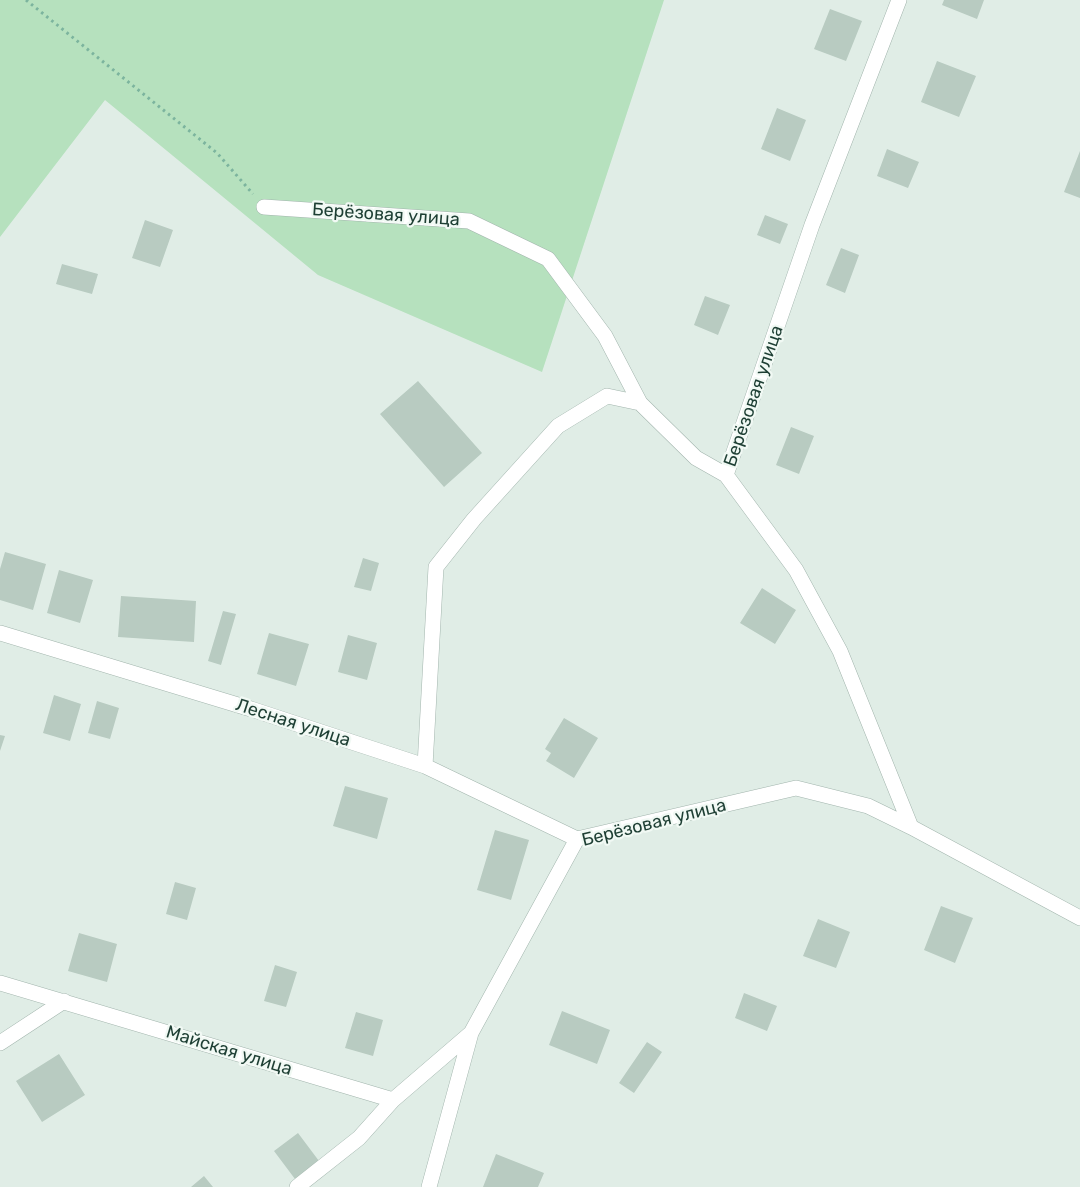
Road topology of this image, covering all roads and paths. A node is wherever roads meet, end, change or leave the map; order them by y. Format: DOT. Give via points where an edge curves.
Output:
graph roads {
  1 [pos="26,0"];
  2 [pos="899,0"];
  3 [pos="264,207"];
  4 [pos="640,403"];
  5 [pos="726,475"];
  6 [pos="0,633"];
  7 [pos="425,766"];
  8 [pos="911,827"];
  9 [pos="577,839"];
  10 [pos="1080,918"];
  11 [pos="0,983"];
  12 [pos="64,1001"];
  13 [pos="471,1033"];
  14 [pos="0,1043"];
  15 [pos="393,1100"];
  16 [pos="297,1187"];
  17 [pos="429,1187"];
  1 -- 3 [label="path" via="218,153"];
  2 -- 5 [label="street, Берёзовая улица" via="812,225"];
  3 -- 4 [label="street, Берёзовая улица" via="469,221 548,259 605,336"];
  4 -- 5 [label="street, Берёзовая улица" via="696,458"];
  4 -- 7 [label="street" via="607,396 558,426 436,566"];
  5 -- 8 [label="street" via="796,570 840,651"];
  6 -- 7 [label="street, Лесная улица"];
  7 -- 9 [label="street, Лесная улица"];
  8 -- 9 [label="street, Берёзовая улица" via="868,806 796,788"];
  8 -- 10 [label="street, Берёзовая улица"];
  9 -- 13 [label="street, Берёзовая улица"];
  11 -- 12 [label="street, Майская улица"];
  12 -- 14 [label="street"];
  12 -- 15 [label="street, Майская улица"];
  13 -- 15 [label="street, Берёзовая улица"];
  13 -- 17 [label="street, Берёзовая улица"];
  15 -- 16 [label="street, Берёзовая улица" via="359,1138"];
}
